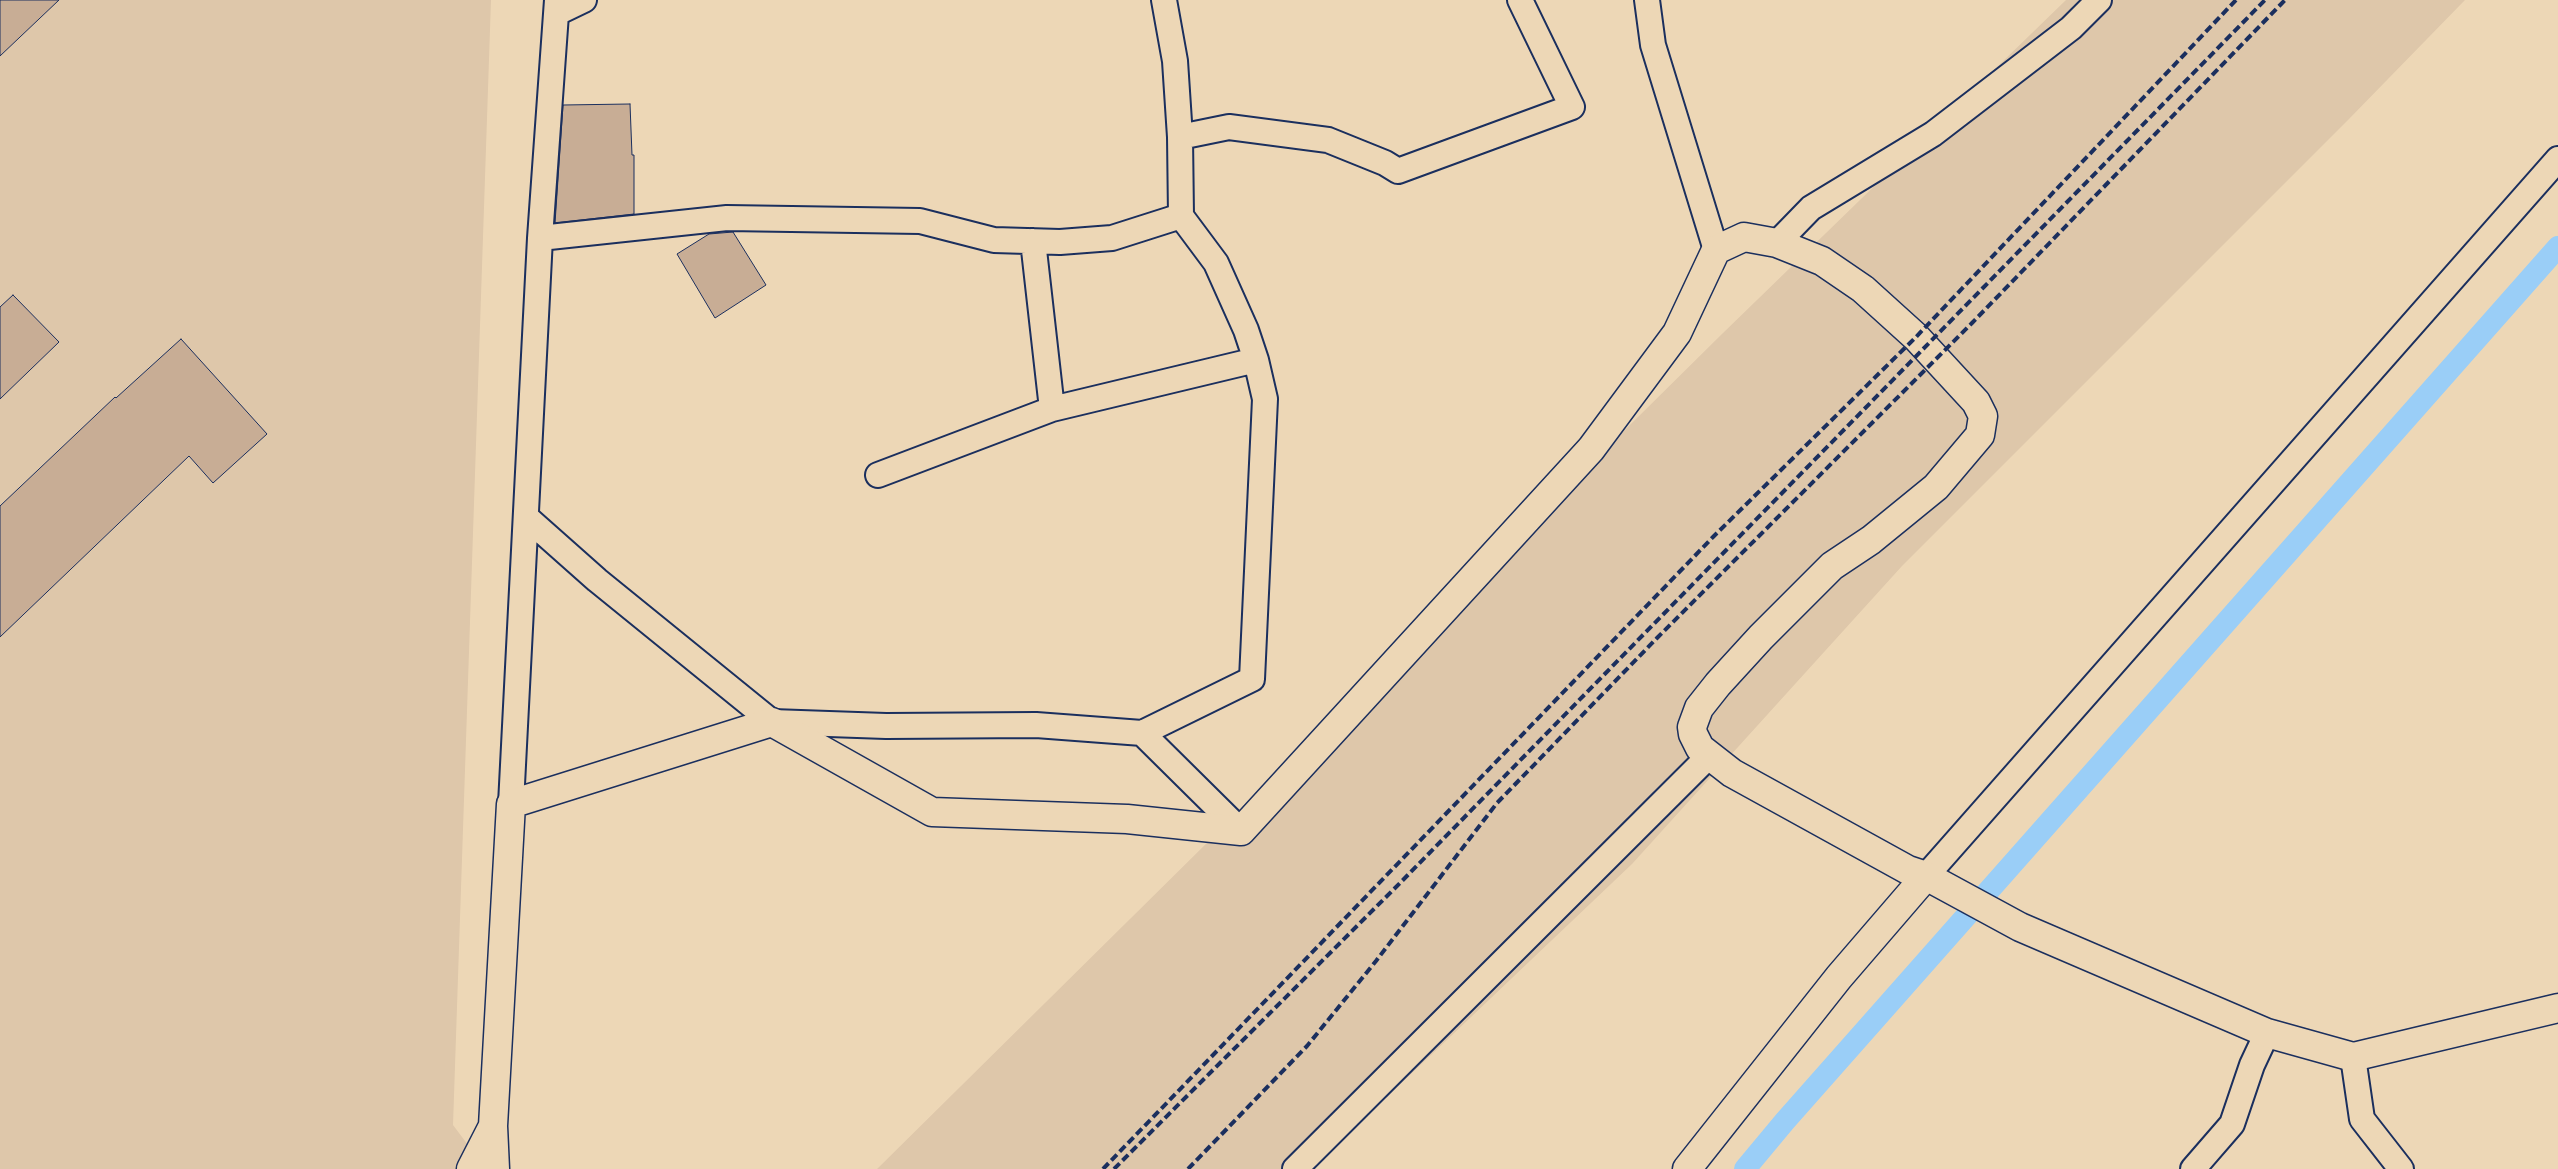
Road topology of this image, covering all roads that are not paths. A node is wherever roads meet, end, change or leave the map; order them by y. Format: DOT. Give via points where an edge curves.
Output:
graph roads {
  1 [pos="584,0"];
  2 [pos="1164,0"];
  3 [pos="1520,0"];
  4 [pos="1647,0"];
  5 [pos="2099,0"];
  6 [pos="557,6"];
  7 [pos="1180,137"];
  8 [pos="2558,159"];
  9 [pos="1181,216"];
  10 [pos="540,238"];
  11 [pos="1033,241"];
  12 [pos="1777,243"];
  13 [pos="1716,250"];
  14 [pos="1256,360"];
  15 [pos="1052,409"];
  16 [pos="878,475"];
  17 [pos="526,517"];
  18 [pos="772,722"];
  19 [pos="1142,734"];
  20 [pos="1709,756"];
  21 [pos="511,804"];
  22 [pos="1241,831"];
  23 [pos="1926,876"];
  24 [pos="2558,1008"];
  25 [pos="2268,1033"];
  26 [pos="2353,1057"];
  27 [pos="493,1126"];
  28 [pos="471,1169"];
  29 [pos="495,1169"];
  30 [pos="1295,1169"];
  31 [pos="1687,1169"];
  32 [pos="2193,1169"];
  33 [pos="2401,1169"];
  1 -- 6 [label="street"];
  2 -- 7 [label="street" via="1175,61"];
  3 -- 7 [label="street" via="1572,108 1398,171 1328,140 1230,127"];
  4 -- 13 [label="street" via="1653,45"];
  5 -- 12 [label="street" via="2072,28 1933,134 1811,208"];
  6 -- 10 [label="street"];
  7 -- 9 [label="street"];
  8 -- 23 [label="street"];
  9 -- 11 [label="street" via="1112,238"];
  9 -- 14 [label="street" via="1216,262"];
  10 -- 11 [label="street" via="727,218 920,221 994,240"];
  10 -- 17 [label="street"];
  11 -- 15 [label="street"];
  12 -- 13 [label="street" via="1744,237"];
  12 -- 20 [label="street" via="1822,260 1863,289 1916,337 1976,402 1983,416 1980,435 1936,487 1871,540 1832,566 1718,684 1699,708 1692,727 1700,748"];
  13 -- 22 [label="street" via="1677,333 1591,449"];
  14 -- 15 [label="street"];
  14 -- 19 [label="street" via="1265,399 1252,679"];
  15 -- 16 [label="street"];
  17 -- 18 [label="street" via="612,593"];
  17 -- 21 [label="street"];
  18 -- 19 [label="street" via="886,726 1036,725"];
  18 -- 21 [label="street"];
  18 -- 22 [label="street" via="932,812 1127,819"];
  19 -- 22 [label="street"];
  20 -- 23 [label="street" via="1732,773 1908,870"];
  20 -- 30 [label="street"];
  21 -- 27 [label="street"];
  23 -- 25 [label="street" via="2020,927"];
  23 -- 31 [label="street" via="1839,977"];
  24 -- 26 [label="street"];
  25 -- 26 [label="street"];
  25 -- 32 [label="street" via="2252,1065 2232,1124"];
  26 -- 33 [label="street" via="2362,1119"];
  27 -- 28 [label="street"];
  27 -- 29 [label="street"];
}
